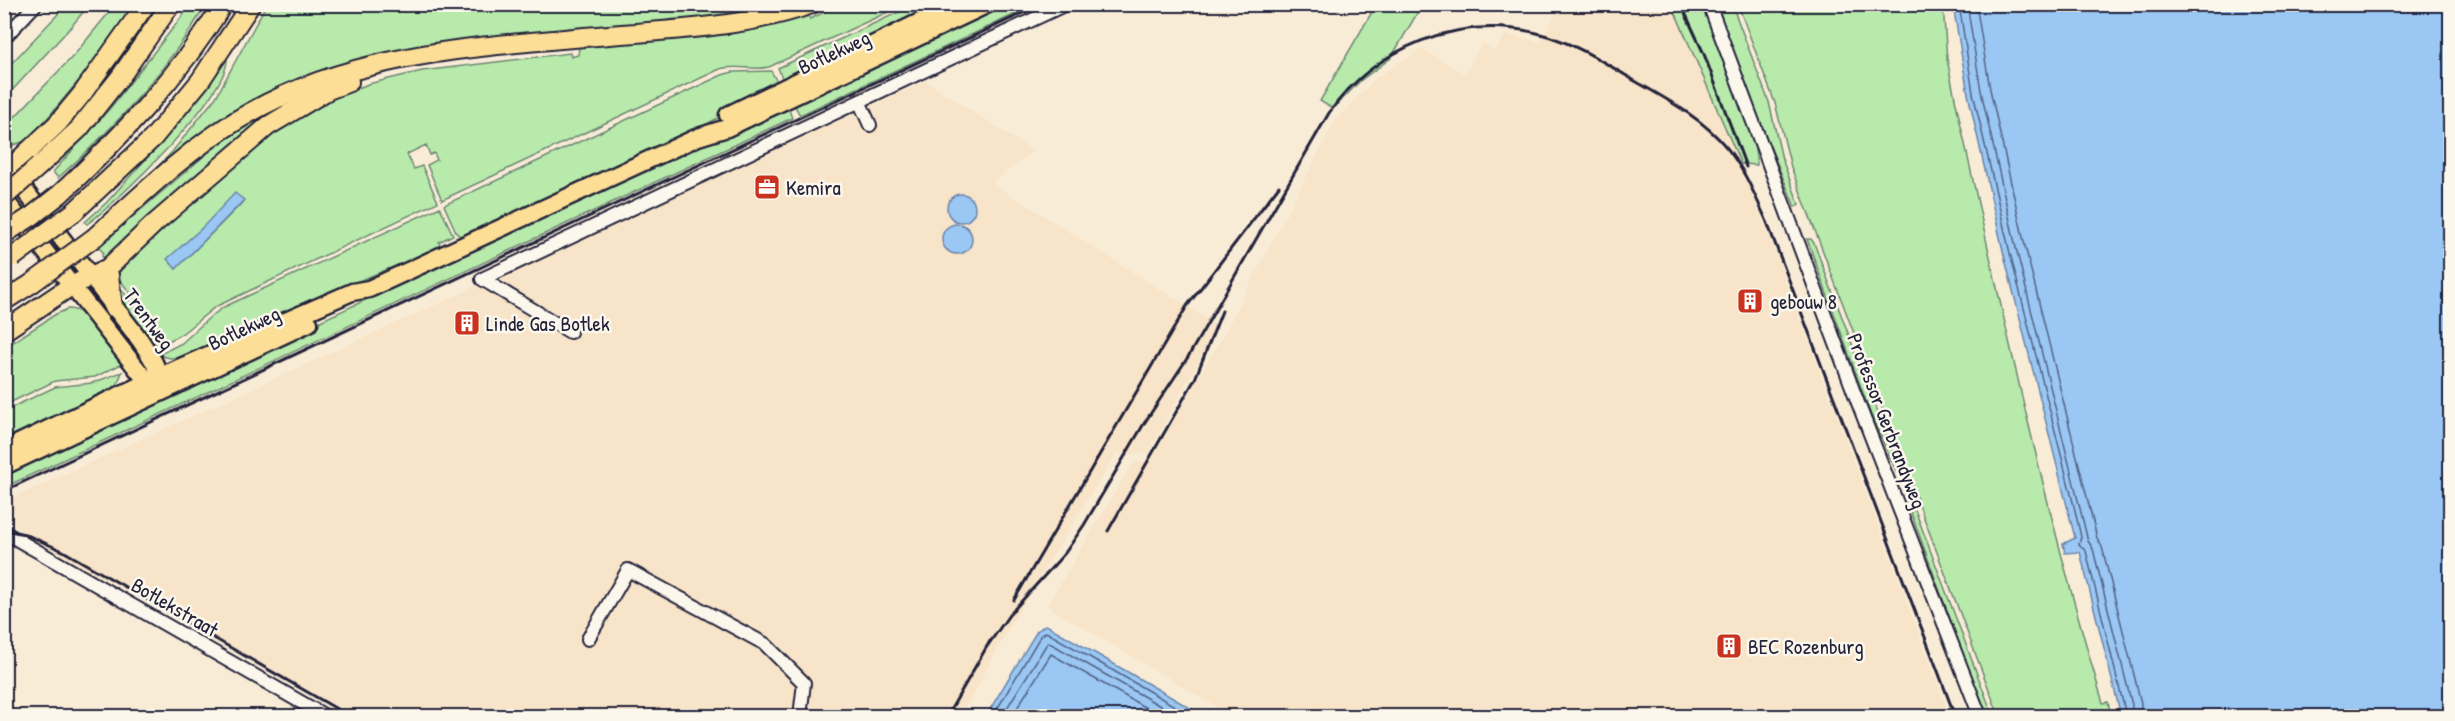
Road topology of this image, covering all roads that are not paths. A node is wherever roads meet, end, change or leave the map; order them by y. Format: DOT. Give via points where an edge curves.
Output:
graph roads {
  1 [pos="36,4"];
  2 [pos="146,4"];
  3 [pos="171,4"];
  4 [pos="223,4"];
  5 [pos="251,4"];
  6 [pos="957,4"];
  7 [pos="988,4"];
  8 [pos="1066,4"];
  9 [pos="1708,4"];
  10 [pos="809,5"];
  11 [pos="4,38"];
  12 [pos="457,50"];
  13 [pos="860,103"];
  14 [pos="870,125"];
  15 [pos="698,137"];
  16 [pos="6,170"];
  17 [pos="4,198"];
  18 [pos="4,234"];
  19 [pos="9,259"];
  20 [pos="108,268"];
  21 [pos="90,275"];
  22 [pos="70,286"];
  23 [pos="4,301"];
  24 [pos="113,307"];
  25 [pos="4,331"];
  26 [pos="570,332"];
  27 [pos="156,383"];
  28 [pos="4,450"];
  29 [pos="4,466"];
  30 [pos="4,532"];
  31 [pos="588,639"];
  32 [pos="325,717"];
  33 [pos="801,717"];
  34 [pos="1980,717"];
  1 -- 11 [label="street"];
  2 -- 16 [label="highway" via="58,123"];
  3 -- 17 [label="highway, bridge" via="79,129"];
  4 -- 18 [label="highway, bridge" via="177,72 105,152 60,194"];
  5 -- 19 [label="highway, bridge" via="200,81 153,138 74,212"];
  6 -- 15 [label="main road, Botlekweg" via="762,97"];
  7 -- 15 [label="main road, Botlekweg" via="727,128"];
  8 -- 13 [label="street"];
  9 -- 34 [label="street, Professor Gerbrandyweg"];
  10 -- 12 [label="highway" via="758,19"];
  12 -- 20 [label="highway" via="350,81 267,126"];
  12 -- 23 [label="highway, bridge" via="368,65 303,86 267,103 190,153 95,237"];
  13 -- 14 [label="street"];
  13 -- 26 [label="street" via="482,279"];
  15 -- 27 [label="main road, Botlekweg"];
  16 -- 21 [label="main road, Trentweg"];
  17 -- 22 [label="main road, Trentweg"];
  20 -- 21 [label="highway"];
  20 -- 24 [label="highway"];
  21 -- 22 [label="highway"];
  21 -- 24 [label="main road, Trentweg"];
  22 -- 25 [label="highway"];
  22 -- 27 [label="main road, Trentweg"];
  24 -- 27 [label="main road, Trentweg" via="153,359"];
  27 -- 28 [label="main road, Botlekweg"];
  27 -- 29 [label="main road, Botlekweg"];
  30 -- 32 [label="street, Botlekstraat"];
  31 -- 33 [label="street" via="628,570 765,644 804,683"];
}
